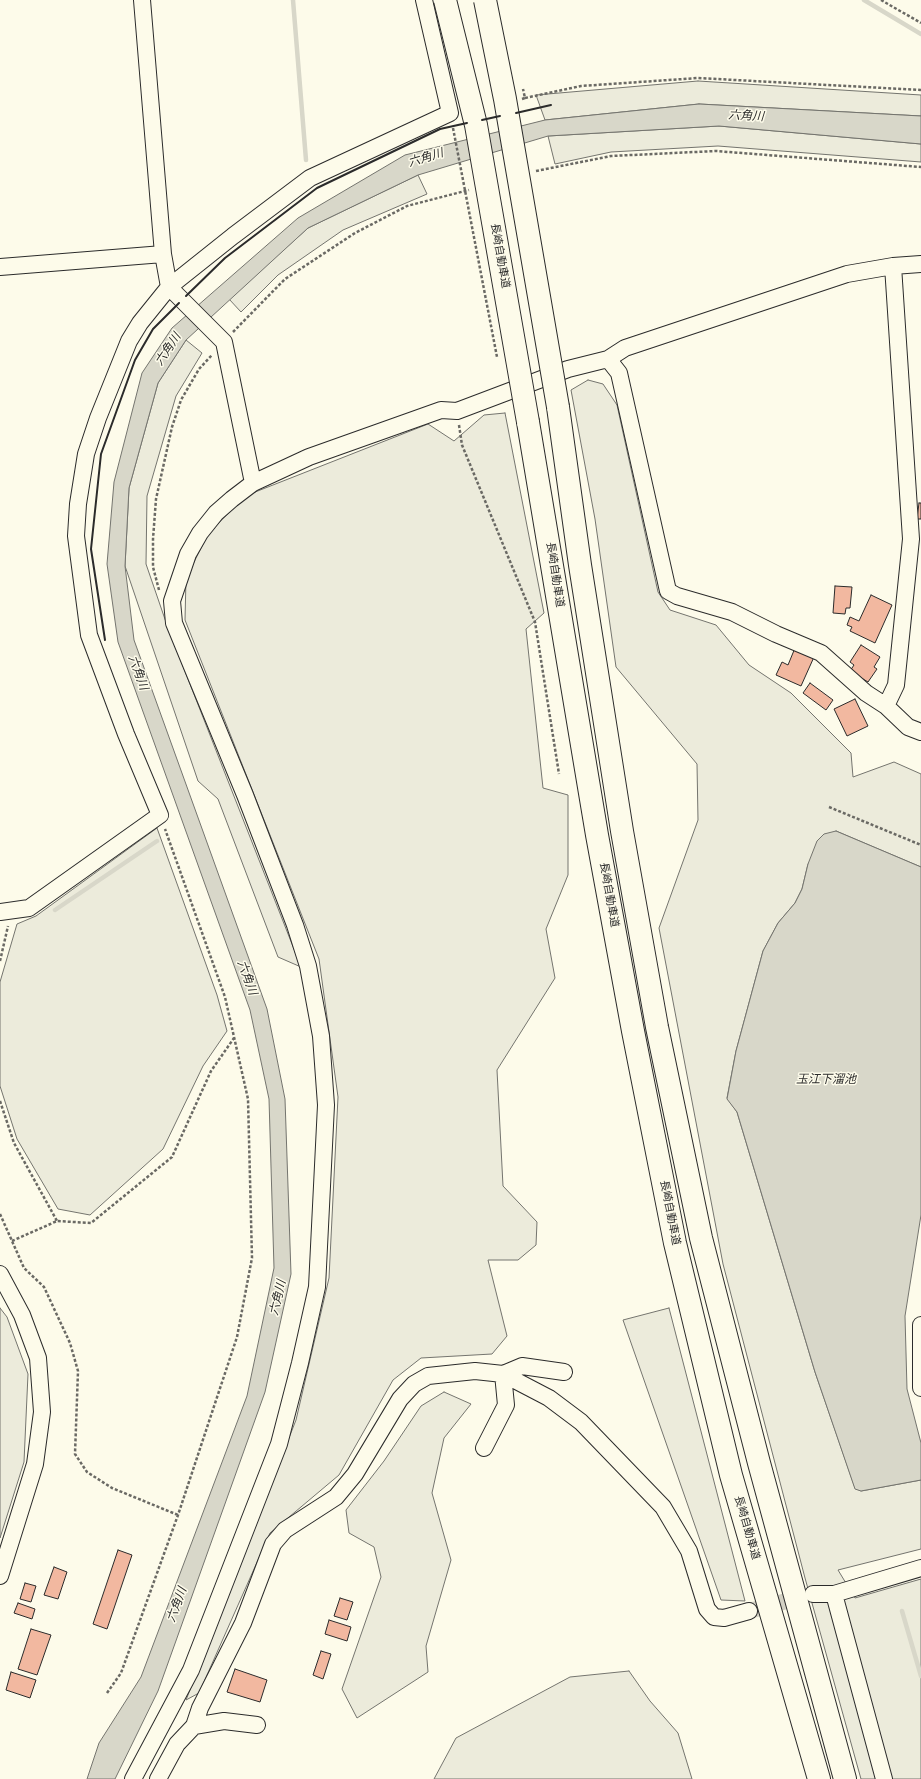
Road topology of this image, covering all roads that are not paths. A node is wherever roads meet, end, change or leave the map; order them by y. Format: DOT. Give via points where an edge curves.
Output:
graph roads {
  1 [pos="142,0"];
  2 [pos="424,0"];
  3 [pos="445,0"];
  4 [pos="485,0"];
  5 [pos="163,254"];
  6 [pos="921,264"];
  7 [pos="892,266"];
  8 [pos="0,267"];
  9 [pos="169,288"];
  10 [pos="608,359"];
  11 [pos="253,483"];
  12 [pos="886,706"];
  13 [pos="921,732"];
  14 [pos="6,912"];
  15 [pos="0,1274"];
  16 [pos="921,1325"];
  17 [pos="564,1372"];
  18 [pos="503,1374"];
  19 [pos="921,1388"];
  20 [pos="484,1448"];
  21 [pos="921,1568"];
  22 [pos="0,1576"];
  23 [pos="813,1594"];
  24 [pos="834,1594"];
  25 [pos="749,1611"];
  26 [pos="257,1725"];
  27 [pos="194,1726"];
  28 [pos="133,1779"];
  29 [pos="158,1779"];
  30 [pos="819,1779"];
  31 [pos="845,1779"];
  32 [pos="884,1779"];
  1 -- 5 [label="street"];
  2 -- 9 [label="street" via="450,113 310,178"];
  3 -- 30 [label="highway, 長崎自動車道, bridge" via="476,125 598,843 675,1243 731,1475"];
  4 -- 31 [label="highway, bridge" via="505,99 558,407 621,823 658,1035 701,1238"];
  5 -- 8 [label="street"];
  5 -- 9 [label="street"];
  6 -- 7 [label="street"];
  7 -- 10 [label="street" via="847,274 625,348"];
  7 -- 12 [label="street" via="910,539 896,686"];
  9 -- 11 [label="street" via="224,342"];
  9 -- 14 [label="street" via="140,323 129,341 98,418 86,454 76,536 89,635 160,815 29,908"];
  10 -- 11 [label="street" via="568,369 457,411 441,410 340,445"];
  10 -- 12 [label="street" via="619,373 668,590 677,596 732,612 821,653 866,693"];
  11 -- 28 [label="street" via="232,498 200,532 188,554 172,601 174,623 296,925 308,966 321,1036 326,1105 317,1287 278,1444 191,1670"];
  12 -- 13 [label="street" via="908,727"];
  15 -- 22 [label="street" via="22,1315 38,1358 42,1412 35,1464"];
  16 -- 19 [label="street"];
  17 -- 18 [label="street" via="522,1366"];
  18 -- 20 [label="street" via="506,1405"];
  18 -- 25 [label="street" via="549,1398 581,1422 663,1507 689,1551 707,1609 714,1617 724,1618"];
  18 -- 27 [label="street" via="475,1371 428,1376 414,1384 400,1398 355,1474 336,1497 285,1530 273,1544 243,1623 200,1708"];
  21 -- 24 [label="street"];
  23 -- 24 [label="street"];
  24 -- 32 [label="street"];
  26 -- 27 [label="street" via="224,1721"];
  27 -- 29 [label="street" via="177,1744"];
}
